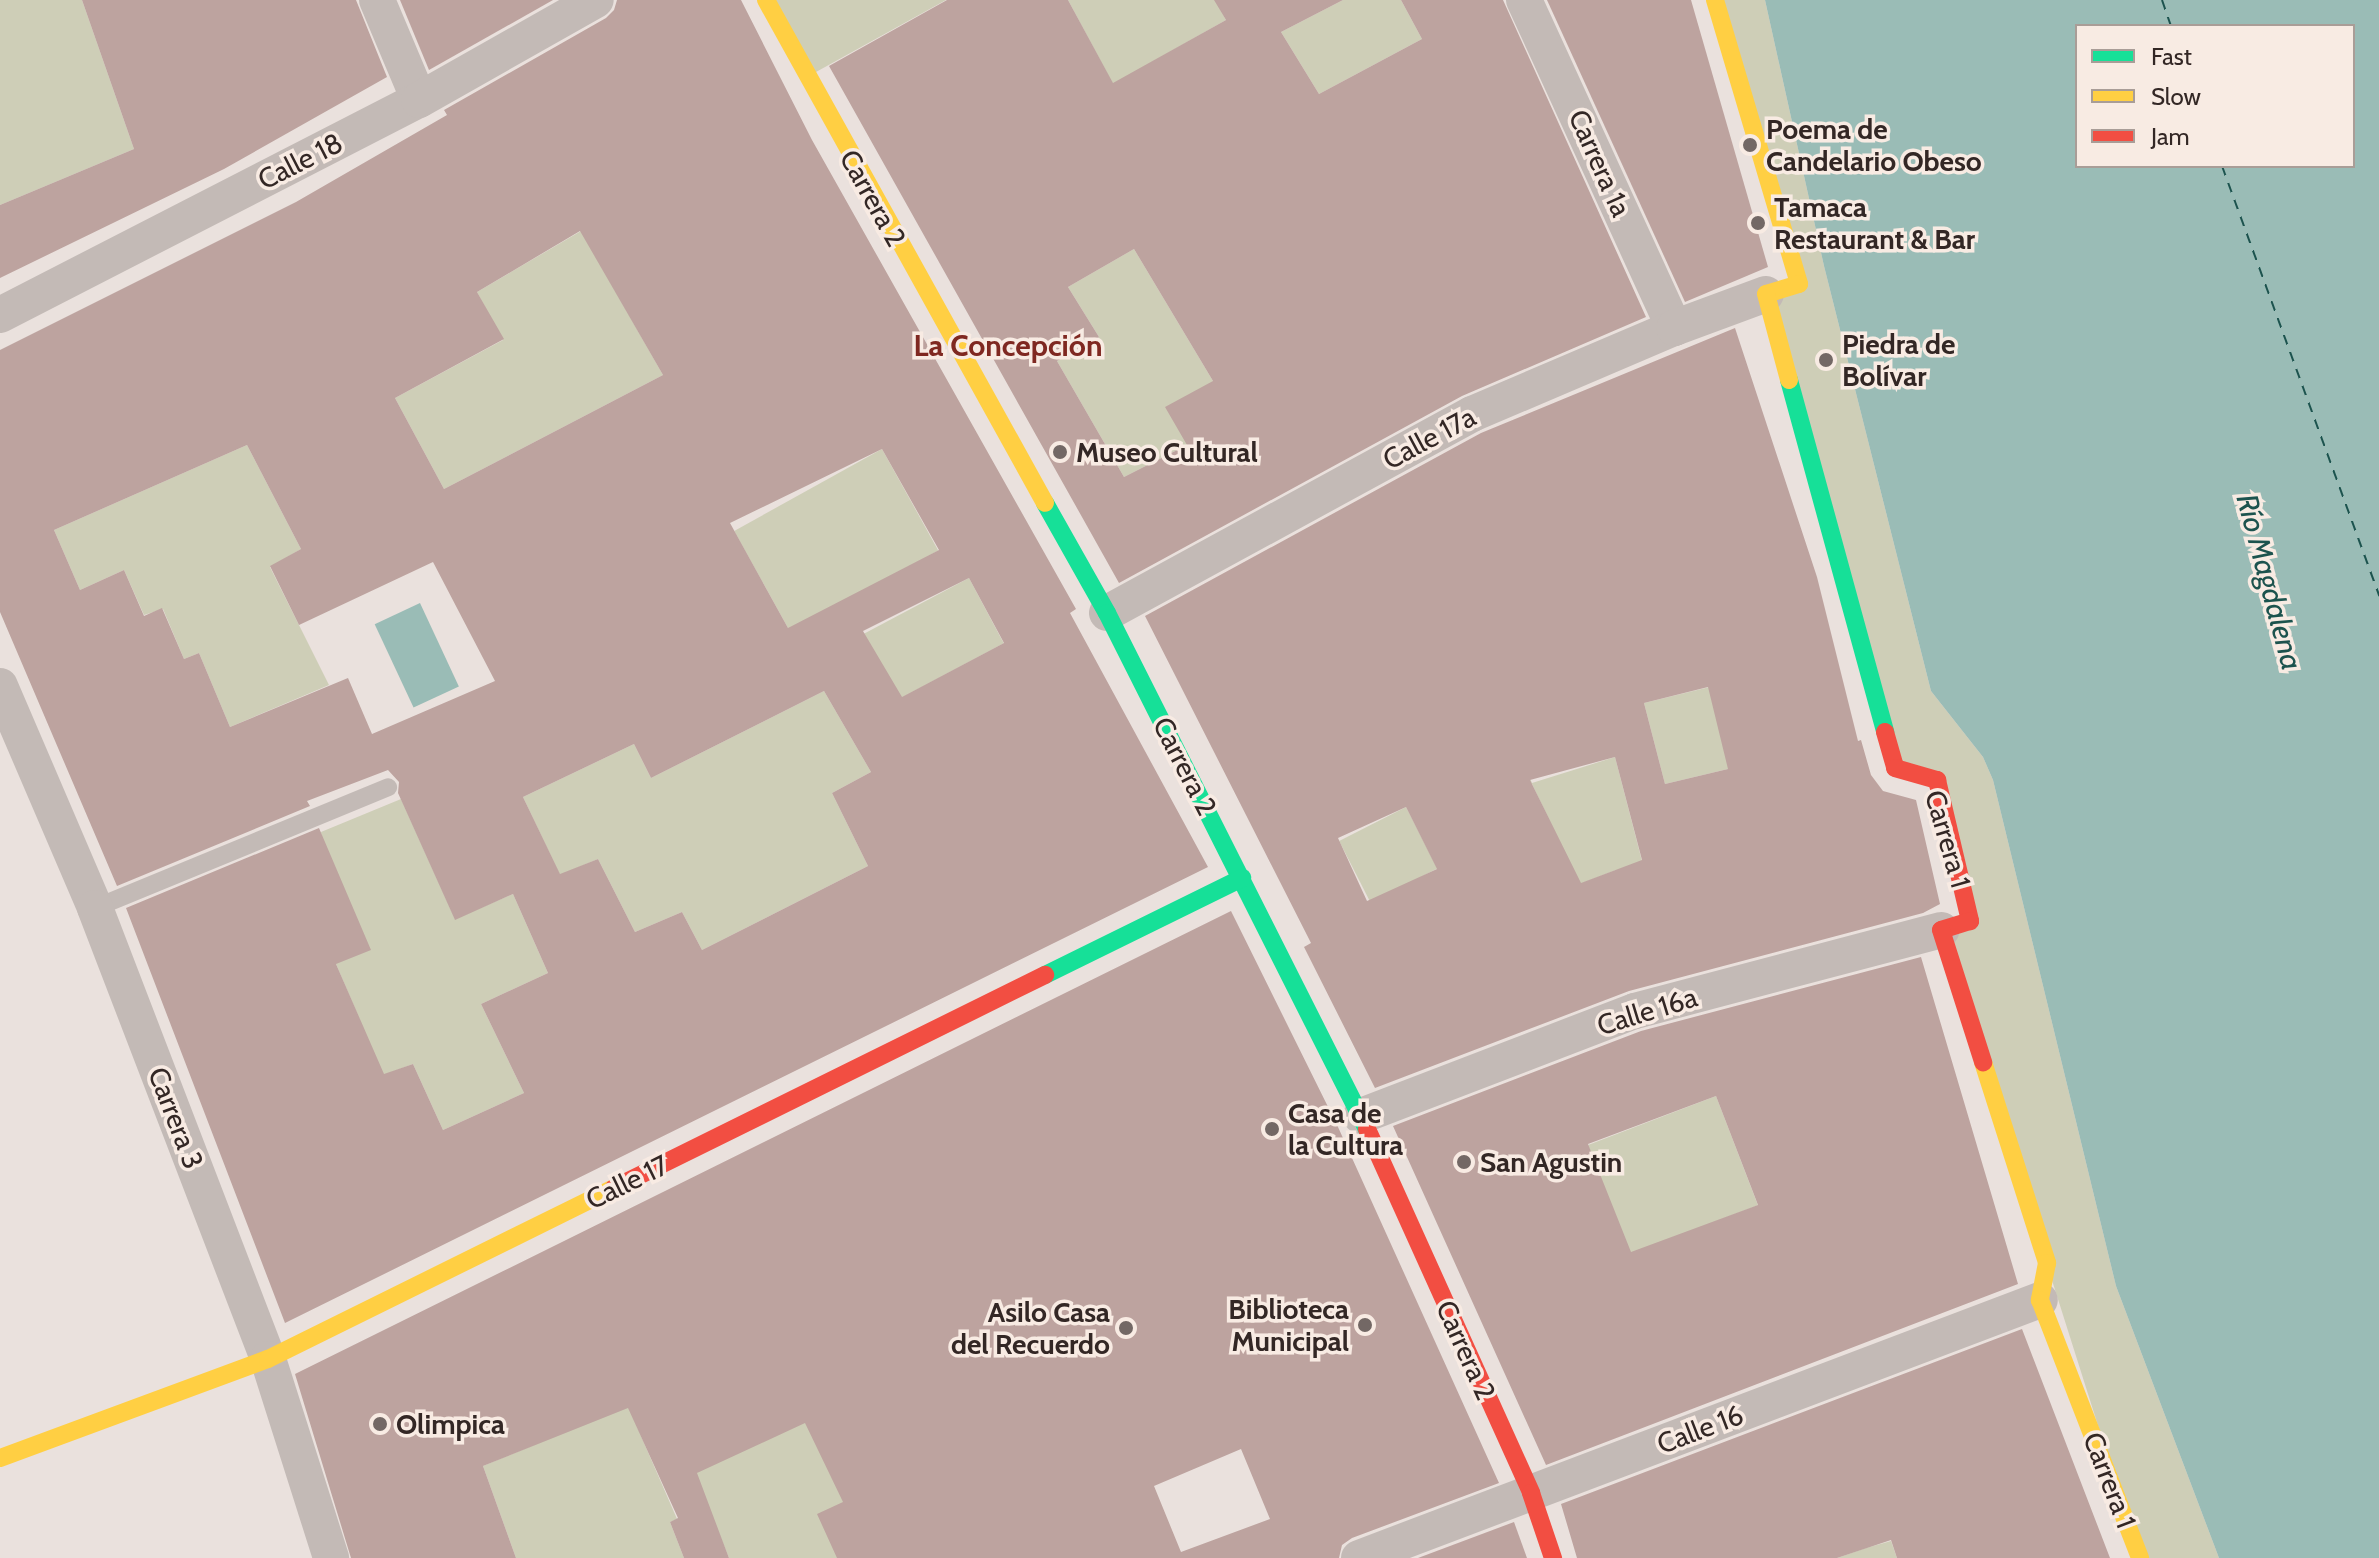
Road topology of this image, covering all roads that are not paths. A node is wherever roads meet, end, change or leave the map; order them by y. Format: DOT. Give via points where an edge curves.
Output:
graph roads {
  1 [pos="377,0"];
  2 [pos="596,0"];
  3 [pos="766,0"];
  4 [pos="1524,0"];
  5 [pos="1715,0"];
  6 [pos="419,100"];
  7 [pos="1766,294"];
  8 [pos="0,315"];
  9 [pos="1674,328"];
  10 [pos="1107,613"];
  11 [pos="0,686"];
  12 [pos="388,787"];
  13 [pos="1242,878"];
  14 [pos="95,908"];
  15 [pos="1941,930"];
  16 [pos="1361,1116"];
  17 [pos="2040,1300"];
  18 [pos="268,1359"];
  19 [pos="0,1458"];
  20 [pos="1531,1493"];
  21 [pos="331,1558"];
  22 [pos="1359,1558"];
  23 [pos="1553,1558"];
  24 [pos="2140,1558"];
  1 -- 6 [label="street"];
  2 -- 6 [label="street, Calle 18"];
  3 -- 10 [label="street, Carrera 2"];
  4 -- 9 [label="street, Carrera 1a"];
  5 -- 7 [label="street" via="1799,284"];
  6 -- 8 [label="street, Calle 18"];
  7 -- 9 [label="street, Calle 17a"];
  7 -- 15 [label="street, Carrera 1" via="1895,768 1937,780 1970,921"];
  9 -- 10 [label="street, Calle 17a" via="1472,414"];
  10 -- 13 [label="street, Carrera 2"];
  11 -- 14 [label="street, Carrera 3"];
  12 -- 14 [label="lane"];
  13 -- 16 [label="street, Carrera 2"];
  13 -- 18 [label="street, Calle 17"];
  14 -- 18 [label="street, Carrera 3"];
  15 -- 16 [label="street, Calle 16a" via="1635,1011"];
  15 -- 17 [label="street, Carrera 1" via="2047,1263"];
  16 -- 20 [label="street, Carrera 2"];
  17 -- 20 [label="street, Calle 16"];
  17 -- 24 [label="street, Carrera 1"];
  18 -- 19 [label="street, Calle 17"];
  18 -- 21 [label="street, Carrera 3"];
  20 -- 22 [label="street, Calle 16"];
  20 -- 23 [label="street, Carrera 2"];
}
